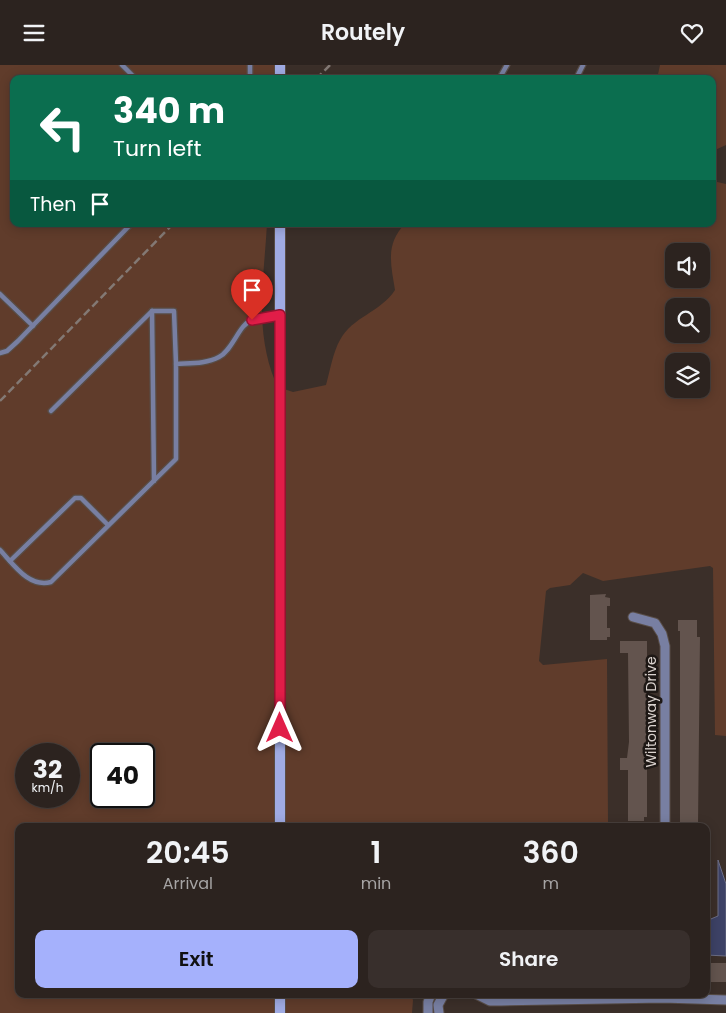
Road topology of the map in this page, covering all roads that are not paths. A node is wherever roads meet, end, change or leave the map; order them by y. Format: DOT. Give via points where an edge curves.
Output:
graph roads {
  1 [pos="122,65"];
  2 [pos="132,75"];
  3 [pos="128,227"];
  4 [pos="280,227"];
  5 [pos="0,294"];
  6 [pos="152,311"];
  7 [pos="280,315"];
  8 [pos="33,326"];
  9 [pos="0,353"];
  10 [pos="176,364"];
  11 [pos="51,411"];
  12 [pos="154,481"];
  13 [pos="108,525"];
  14 [pos="0,550"];
  15 [pos="10,561"];
  16 [pos="633,617"];
  17 [pos="280,823"];
  18 [pos="665,823"];
  19 [pos="280,998"];
  20 [pos="430,998"];
  21 [pos="442,998"];
  22 [pos="484,998"];
  23 [pos="598,998"];
  24 [pos="694,998"];
  25 [pos="726,1000"];
  26 [pos="280,1013"];
  27 [pos="428,1013"];
  28 [pos="439,1013"];
  1 -- 2 [label="lane"];
  3 -- 8 [label="lane"];
  4 -- 7 [label="street"];
  5 -- 8 [label="lane"];
  6 -- 10 [label="lane" via="174,311"];
  6 -- 11 [label="lane"];
  6 -- 12 [label="lane"];
  7 -- 10 [label="lane" via="246,323 219,357"];
  7 -- 17 [label="street"];
  8 -- 9 [label="lane" via="7,351"];
  10 -- 12 [label="lane" via="176,459"];
  12 -- 13 [label="lane"];
  13 -- 15 [label="lane" via="51,582 30,581"];
  13 -- 15 [label="lane" via="81,498 75,498"];
  14 -- 15 [label="lane"];
  16 -- 18 [label="street, Wiltonway Drive" via="655,623 665,647"];
  19 -- 26 [label="street"];
  20 -- 27 [label="street"];
  21 -- 28 [label="street"];
  22 -- 23 [label="street" via="490,1001"];
  24 -- 25 [label="street"];
}
